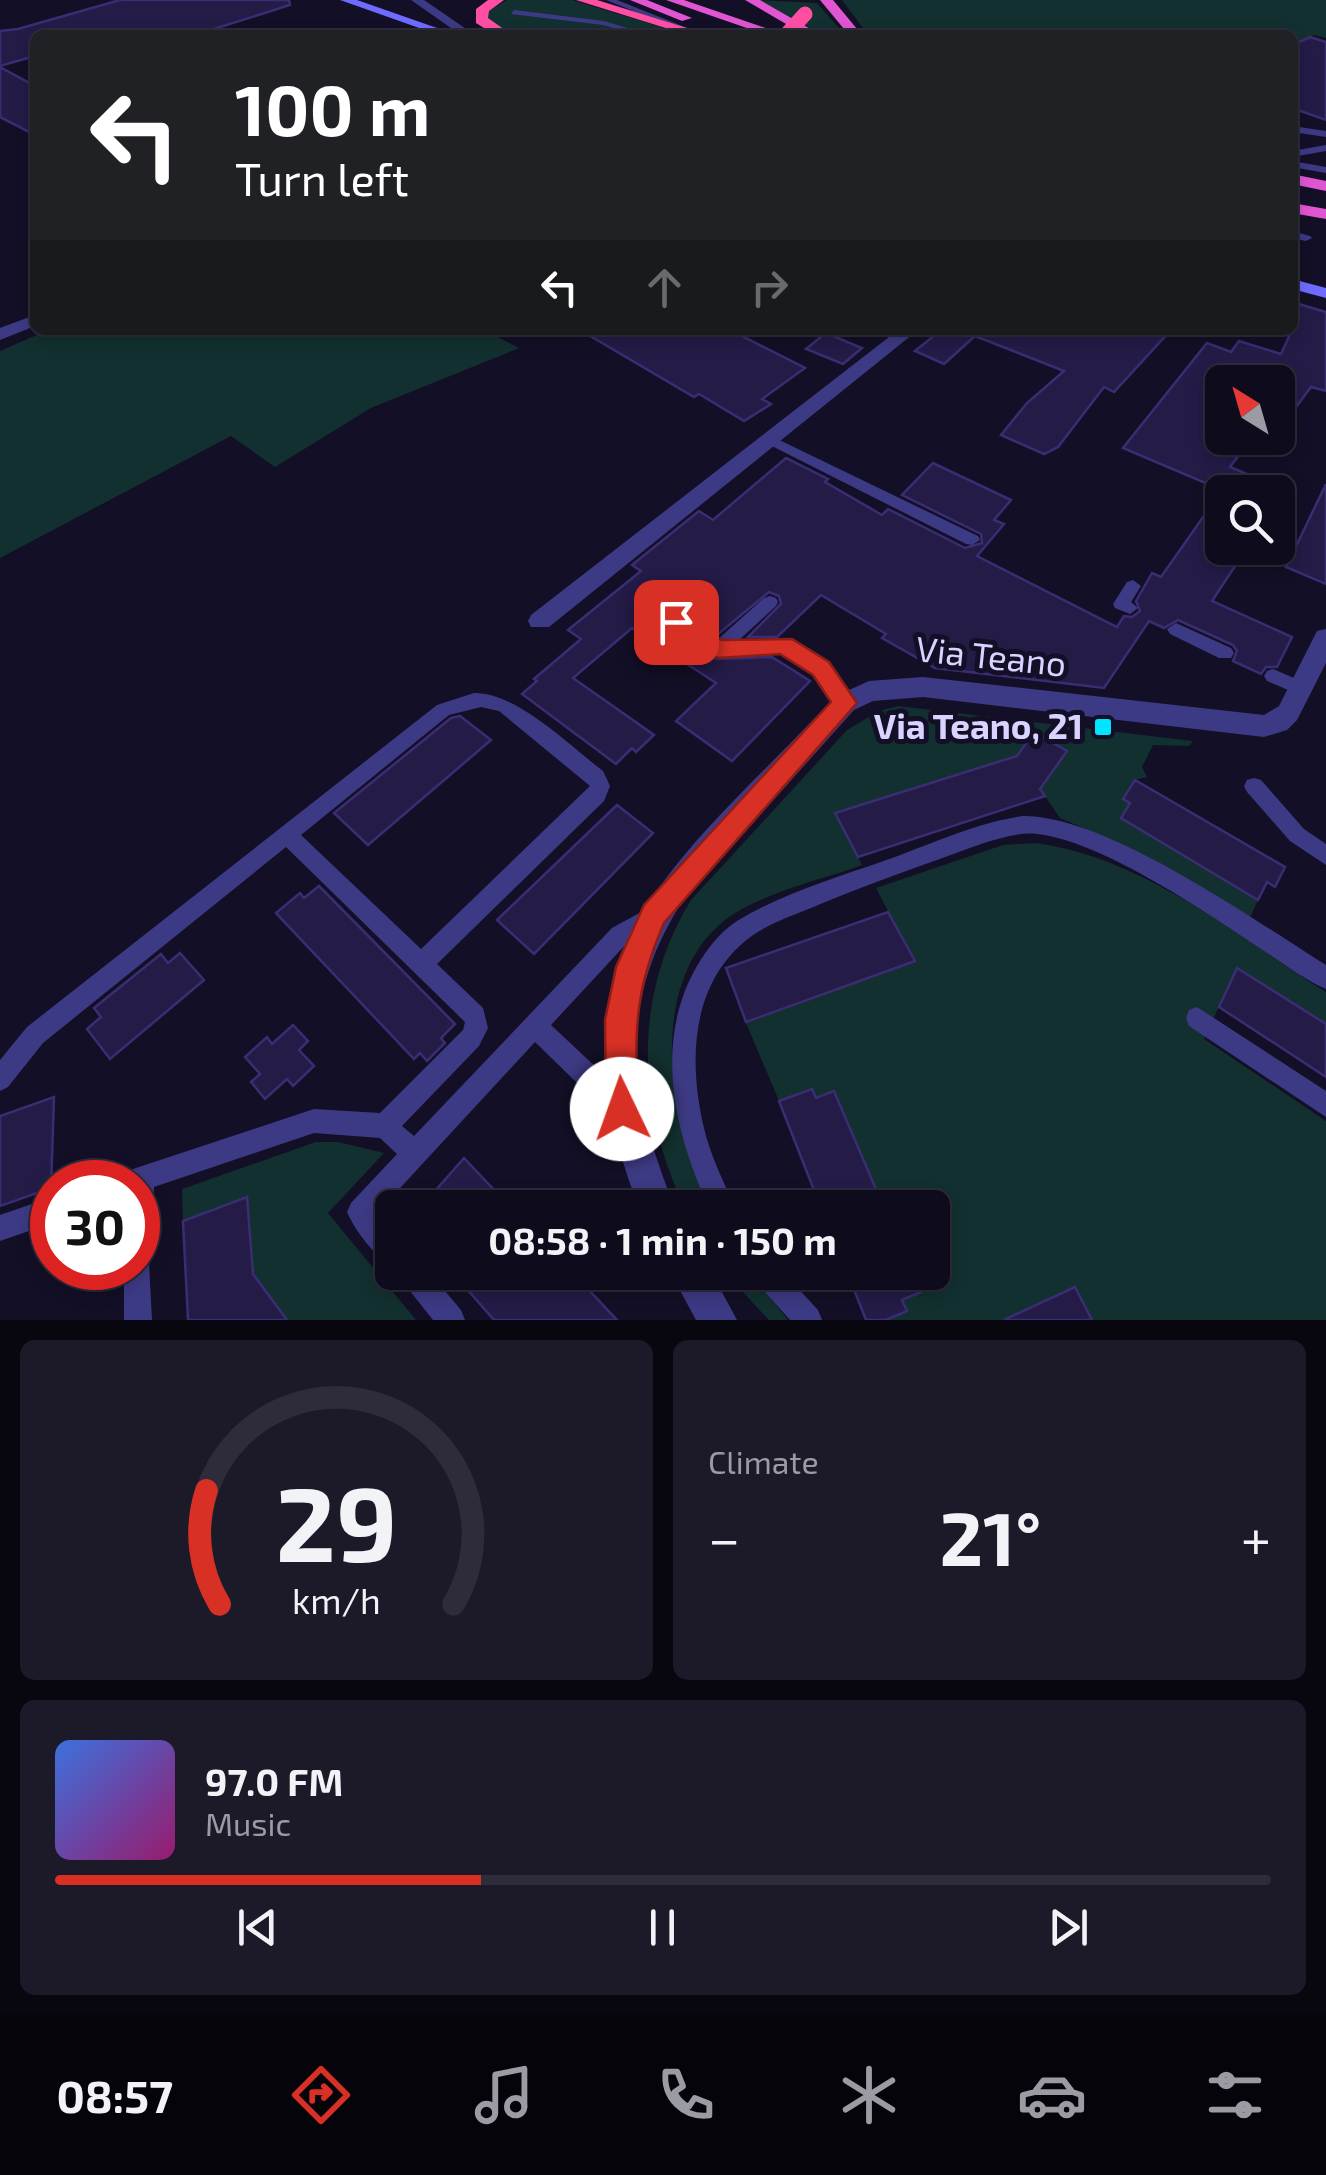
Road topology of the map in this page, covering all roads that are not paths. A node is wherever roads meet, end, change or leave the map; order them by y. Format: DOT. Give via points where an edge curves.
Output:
graph roads {
  1 [pos="346,0"];
  2 [pos="379,0"];
  3 [pos="418,0"];
  4 [pos="480,0"];
  5 [pos="496,0"];
  6 [pos="583,0"];
  7 [pos="610,0"];
  8 [pos="636,0"];
  9 [pos="672,0"];
  10 [pos="751,0"];
  11 [pos="802,0"];
  12 [pos="826,0"];
  13 [pos="514,12"];
  14 [pos="439,30"];
  15 [pos="442,30"];
  16 [pos="462,30"];
  17 [pos="482,30"];
  18 [pos="497,30"];
  19 [pos="629,30"];
  20 [pos="685,30"];
  21 [pos="689,30"];
  22 [pos="724,30"];
  23 [pos="767,30"];
  24 [pos="788,30"];
  25 [pos="805,30"];
  26 [pos="852,30"];
  27 [pos="1298,130"];
  28 [pos="1298,132"];
  29 [pos="1326,134"];
  30 [pos="1321,149"];
  31 [pos="1298,168"];
  32 [pos="1326,173"];
  33 [pos="1298,180"];
  34 [pos="1326,186"];
  35 [pos="1298,193"];
  36 [pos="1326,199"];
  37 [pos="1298,209"];
  38 [pos="1326,214"];
  39 [pos="1298,286"];
  40 [pos="1326,293"];
  41 [pos="30,322"];
  42 [pos="0,335"];
  43 [pos="903,335"];
  44 [pos="768,439"];
  45 [pos="972,540"];
  46 [pos="1133,586"];
  47 [pos="770,602"];
  48 [pos="1130,608"];
  49 [pos="540,621"];
  50 [pos="676,622"];
  51 [pos="1176,629"];
  52 [pos="1326,638"];
  53 [pos="718,649"];
  54 [pos="1224,652"];
  55 [pos="1273,676"];
  56 [pos="1302,689"];
  57 [pos="845,703"];
  58 [pos="1254,786"];
  59 [pos="288,834"];
  60 [pos="1326,856"];
  61 [pos="654,914"];
  62 [pos="423,962"];
  63 [pos="1326,978"];
  64 [pos="1196,1018"];
  65 [pos="535,1026"];
  66 [pos="0,1079"];
  67 [pos="1326,1105"];
  68 [pos="622,1109"];
  69 [pos="386,1126"];
  70 [pos="414,1154"];
  71 [pos="160,1172"];
  72 [pos="380,1190"];
  73 [pos="651,1190"];
  74 [pos="713,1190"];
  75 [pos="375,1196"];
  76 [pos="30,1218"];
  77 [pos="0,1228"];
  78 [pos="375,1230"];
  79 [pos="137,1290"];
  80 [pos="426,1290"];
  81 [pos="700,1290"];
  82 [pos="780,1290"];
  83 [pos="138,1320"];
  84 [pos="451,1320"];
  85 [pos="718,1320"];
  86 [pos="808,1320"];
  1 -- 14 [label="main road"];
  2 -- 15 [label="main road"];
  3 -- 16 [label="street"];
  4 -- 17 [label="highway" via="469,20"];
  5 -- 18 [label="highway" via="481,20"];
  6 -- 20 [label="highway"];
  7 -- 21 [label="lane"];
  8 -- 22 [label="highway"];
  9 -- 23 [label="highway"];
  10 -- 25 [label="highway"];
  11 -- 24 [label="highway, bridge" via="805,14"];
  12 -- 26 [label="highway"];
  13 -- 19 [label="lane"];
  27 -- 29 [label="lane"];
  28 -- 30 [label="lane"];
  31 -- 32 [label="highway"];
  33 -- 34 [label="highway"];
  35 -- 36 [label="highway"];
  37 -- 38 [label="highway"];
  39 -- 40 [label="main road"];
  41 -- 42 [label="street"];
  43 -- 44 [label="street"];
  44 -- 45 [label="lane"];
  44 -- 49 [label="street"];
  46 -- 48 [label="lane" via="1121,604"];
  47 -- 53 [label="lane"];
  50 -- 53 [label="lane"];
  51 -- 54 [label="lane"];
  52 -- 56 [label="street, Via Teano"];
  53 -- 57 [label="lane" via="784,646 821,668"];
  55 -- 56 [label="lane"];
  56 -- 57 [label="street, Via Teano" via="1288,713 1264,726 922,686 868,691"];
  57 -- 61 [label="street"];
  58 -- 60 [label="lane" via="1297,835"];
  59 -- 62 [label="lane"];
  59 -- 62 [label="lane" via="443,710 466,700 505,706 596,776 596,795"];
  59 -- 66 [label="lane" via="35,1035"];
  61 -- 65 [label="lane" via="620,935"];
  61 -- 68 [label="street" via="630,967 620,1020"];
  62 -- 69 [label="lane" via="475,1016 477,1028"];
  63 -- 74 [label="lane" via="1083,838 1041,825 994,832 873,875 728,940 702,974 684,1030 686,1118"];
  64 -- 67 [label="lane"];
  65 -- 68 [label="lane"];
  65 -- 70 [label="lane"];
  68 -- 73 [label="street"];
  69 -- 70 [label="lane"];
  69 -- 71 [label="lane" via="338,1120 291,1126"];
  70 -- 72 [label="lane"];
  75 -- 78 [label="lane" via="360,1212"];
  76 -- 77 [label="lane"];
  79 -- 83 [label="lane"];
  80 -- 84 [label="lane"];
  81 -- 85 [label="street"];
  82 -- 86 [label="lane"];
}
